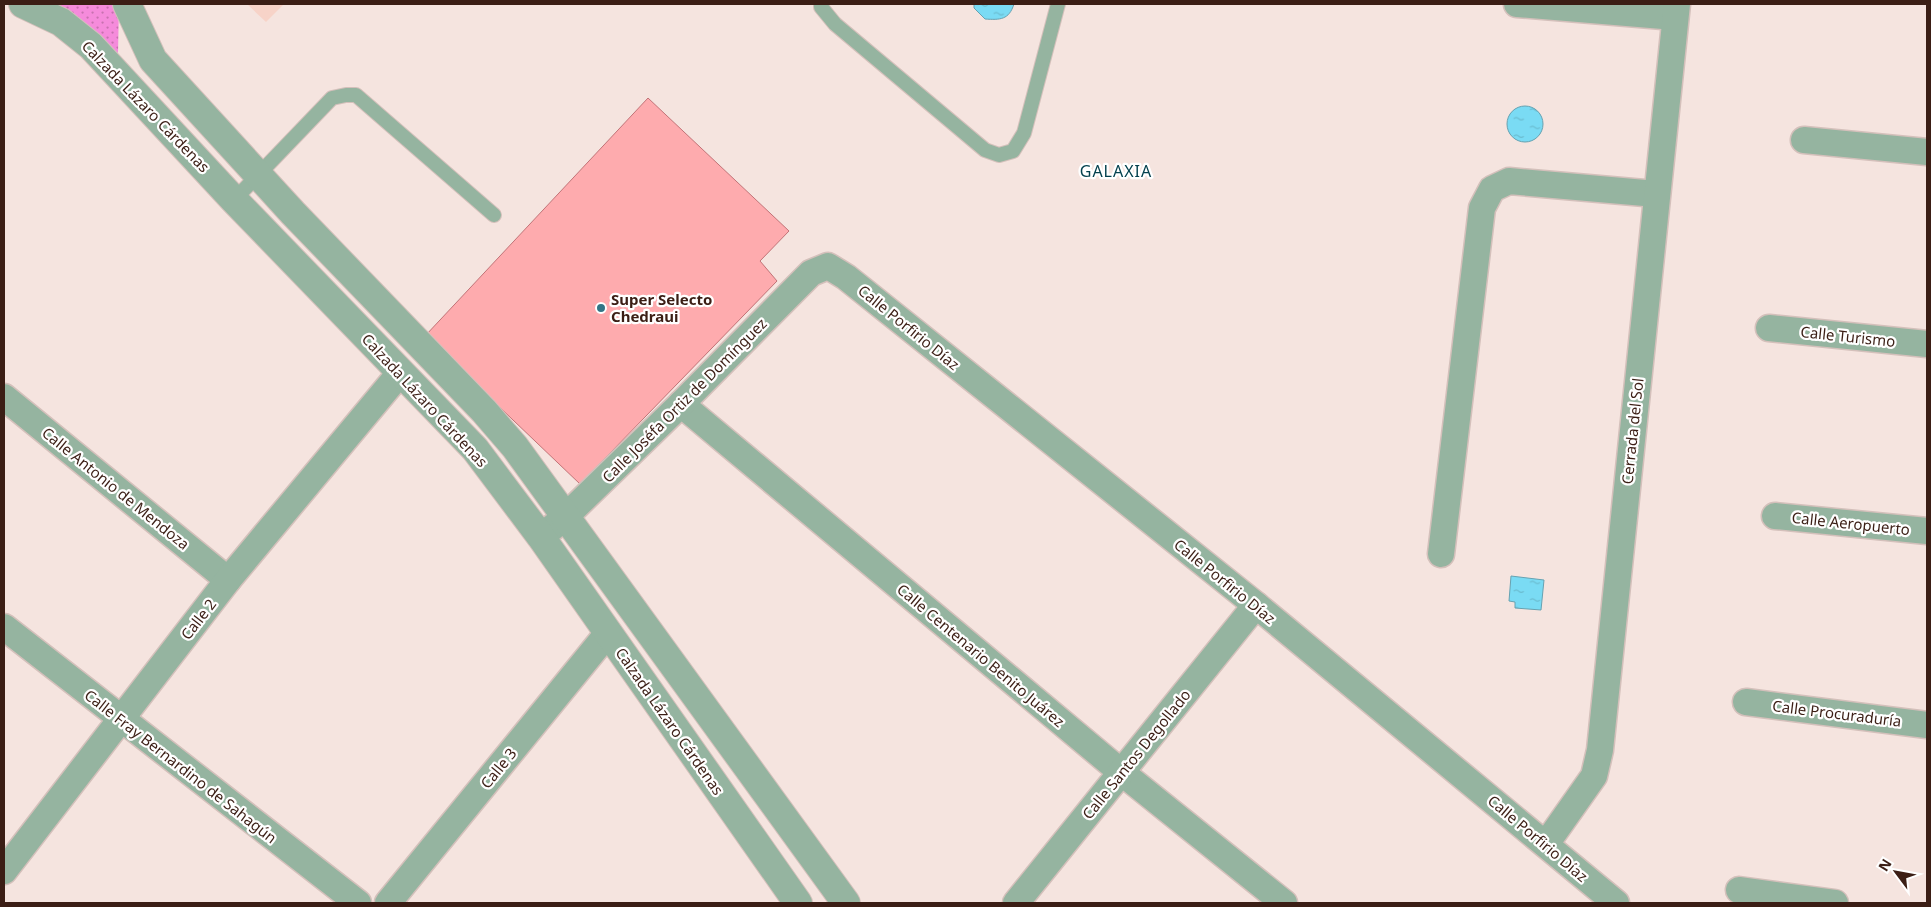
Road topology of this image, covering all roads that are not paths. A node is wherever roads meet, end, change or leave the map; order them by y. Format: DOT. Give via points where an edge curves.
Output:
graph roads {
  1 [pos="23,4"];
  2 [pos="127,4"];
  3 [pos="821,4"];
  4 [pos="1058,4"];
  5 [pos="1517,4"];
  6 [pos="1676,11"];
  7 [pos="1804,140"];
  8 [pos="1927,152"];
  9 [pos="258,175"];
  10 [pos="1656,194"];
  11 [pos="234,200"];
  12 [pos="494,215"];
  13 [pos="828,266"];
  14 [pos="1769,328"];
  15 [pos="1927,344"];
  16 [pos="400,373"];
  17 [pos="4,397"];
  18 [pos="681,404"];
  19 [pos="1775,516"];
  20 [pos="565,517"];
  21 [pos="1927,531"];
  22 [pos="541,537"];
  23 [pos="1442,554"];
  24 [pos="228,580"];
  25 [pos="1256,605"];
  26 [pos="4,627"];
  27 [pos="608,633"];
  28 [pos="1746,702"];
  29 [pos="121,720"];
  30 [pos="1927,725"];
  31 [pos="1121,772"];
  32 [pos="1546,844"];
  33 [pos="4,870"];
  34 [pos="1739,890"];
  35 [pos="358,903"];
  36 [pos="388,903"];
  37 [pos="798,903"];
  38 [pos="846,903"];
  39 [pos="1016,903"];
  40 [pos="1284,903"];
  41 [pos="1616,903"];
  42 [pos="1835,903"];
  1 -- 11 [label="street, Calzada Lázaro Cárdenas" via="62,22 91,46"];
  2 -- 9 [label="street" via="153,60"];
  3 -- 4 [label="lane" via="835,24 985,150 1000,155 1013,150 1024,133"];
  5 -- 6 [label="street"];
  6 -- 10 [label="street, Cerrada del Sol"];
  7 -- 8 [label="street"];
  9 -- 11 [label="lane"];
  9 -- 12 [label="lane" via="332,98 356,95"];
  9 -- 20 [label="street" via="484,411 515,447"];
  10 -- 23 [label="street" via="1509,181 1492,188 1482,208"];
  10 -- 32 [label="street, Cerrada del Sol" via="1600,750 1594,776"];
  11 -- 16 [label="street, Calzada Lázaro Cárdenas"];
  13 -- 18 [label="street, Calle Joséfa Ortiz de Domínguez" via="811,273"];
  13 -- 25 [label="street, Calle Porfirio Díaz" via="854,283"];
  14 -- 15 [label="street, Calle Turismo"];
  16 -- 22 [label="street, Calzada Lázaro Cárdenas" via="475,449"];
  16 -- 24 [label="street, Calle 2"];
  17 -- 24 [label="street, Calle Antonio de Mendoza"];
  18 -- 20 [label="street, Calle Joséfa Ortiz de Domínguez"];
  18 -- 31 [label="street, Calle Centenario Benito Juárez"];
  19 -- 21 [label="street, Calle Aeropuerto"];
  20 -- 22 [label="street, Calle Joséfa Ortiz de Domínguez"];
  20 -- 38 [label="street"];
  22 -- 27 [label="street, Calzada Lázaro Cárdenas"];
  24 -- 29 [label="street, Calle 2"];
  25 -- 31 [label="street, Calle Santos Degollado"];
  25 -- 32 [label="street, Calle Porfirio Díaz"];
  26 -- 29 [label="street, Calle Fray Bernardino de Sahagún"];
  27 -- 36 [label="street, Calle 3"];
  27 -- 37 [label="street, Calzada Lázaro Cárdenas"];
  28 -- 30 [label="street, Calle Procuraduría"];
  29 -- 33 [label="street, Calle 2"];
  29 -- 35 [label="street, Calle Fray Bernardino de Sahagún"];
  31 -- 39 [label="street, Calle Santos Degollado"];
  31 -- 40 [label="street, Calle Centenario Benito Juárez"];
  32 -- 41 [label="street, Calle Porfirio Díaz"];
  34 -- 42 [label="street"];
}
